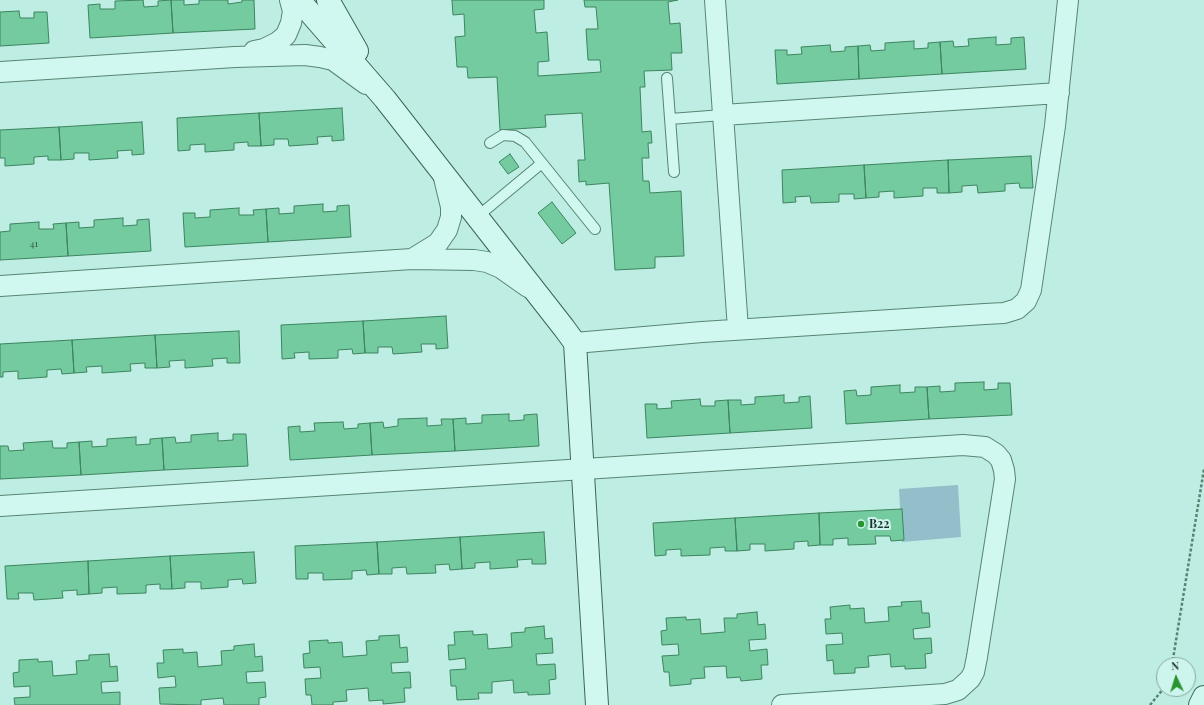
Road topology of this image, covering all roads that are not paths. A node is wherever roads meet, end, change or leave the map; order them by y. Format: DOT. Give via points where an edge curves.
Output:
graph roads {
  1 [pos="290,0"];
  2 [pos="299,0"];
  3 [pos="328,0"];
  4 [pos="715,0"];
  5 [pos="1068,0"];
  6 [pos="235,57"];
  7 [pos="0,72"];
  8 [pos="667,78"];
  9 [pos="1059,93"];
  10 [pos="385,99"];
  11 [pos="723,115"];
  12 [pos="670,119"];
  13 [pos="490,143"];
  14 [pos="542,163"];
  15 [pos="674,172"];
  16 [pos="443,174"];
  17 [pos="477,217"];
  18 [pos="594,229"];
  19 [pos="412,260"];
  20 [pos="0,286"];
  21 [pos="536,293"];
  22 [pos="738,329"];
  23 [pos="574,343"];
  24 [pos="582,469"];
  25 [pos="0,506"];
  26 [pos="1204,698"];
  27 [pos="597,705"];
  28 [pos="782,705"];
  29 [pos="1200,705"];
  1 -- 6 [label="street" via="293,11 286,35 264,49"];
  2 -- 10 [label="street"];
  3 -- 10 [label="street"];
  4 -- 11 [label="street"];
  5 -- 9 [label="street"];
  6 -- 7 [label="street"];
  6 -- 10 [label="street" via="305,56 333,60"];
  8 -- 12 [label="lane"];
  9 -- 11 [label="street"];
  9 -- 22 [label="street" via="1031,290 1026,301 1017,309 986,314"];
  10 -- 16 [label="street"];
  11 -- 12 [label="lane"];
  11 -- 22 [label="street"];
  12 -- 15 [label="lane"];
  13 -- 14 [label="lane" via="503,135 514,136 525,142"];
  14 -- 17 [label="lane"];
  14 -- 18 [label="lane"];
  16 -- 17 [label="street"];
  16 -- 19 [label="street" via="451,217 447,230 438,243"];
  17 -- 21 [label="street"];
  19 -- 20 [label="street"];
  19 -- 21 [label="street" via="487,262 501,268"];
  21 -- 23 [label="street"];
  22 -- 23 [label="street"];
  23 -- 24 [label="street"];
  24 -- 25 [label="street"];
  24 -- 27 [label="street"];
  24 -- 28 [label="street" via="963,445 985,447 996,454 1004,470 1005,479 977,657 970,679 958,690 945,694"];
  26 -- 29 [label="street"];
}
